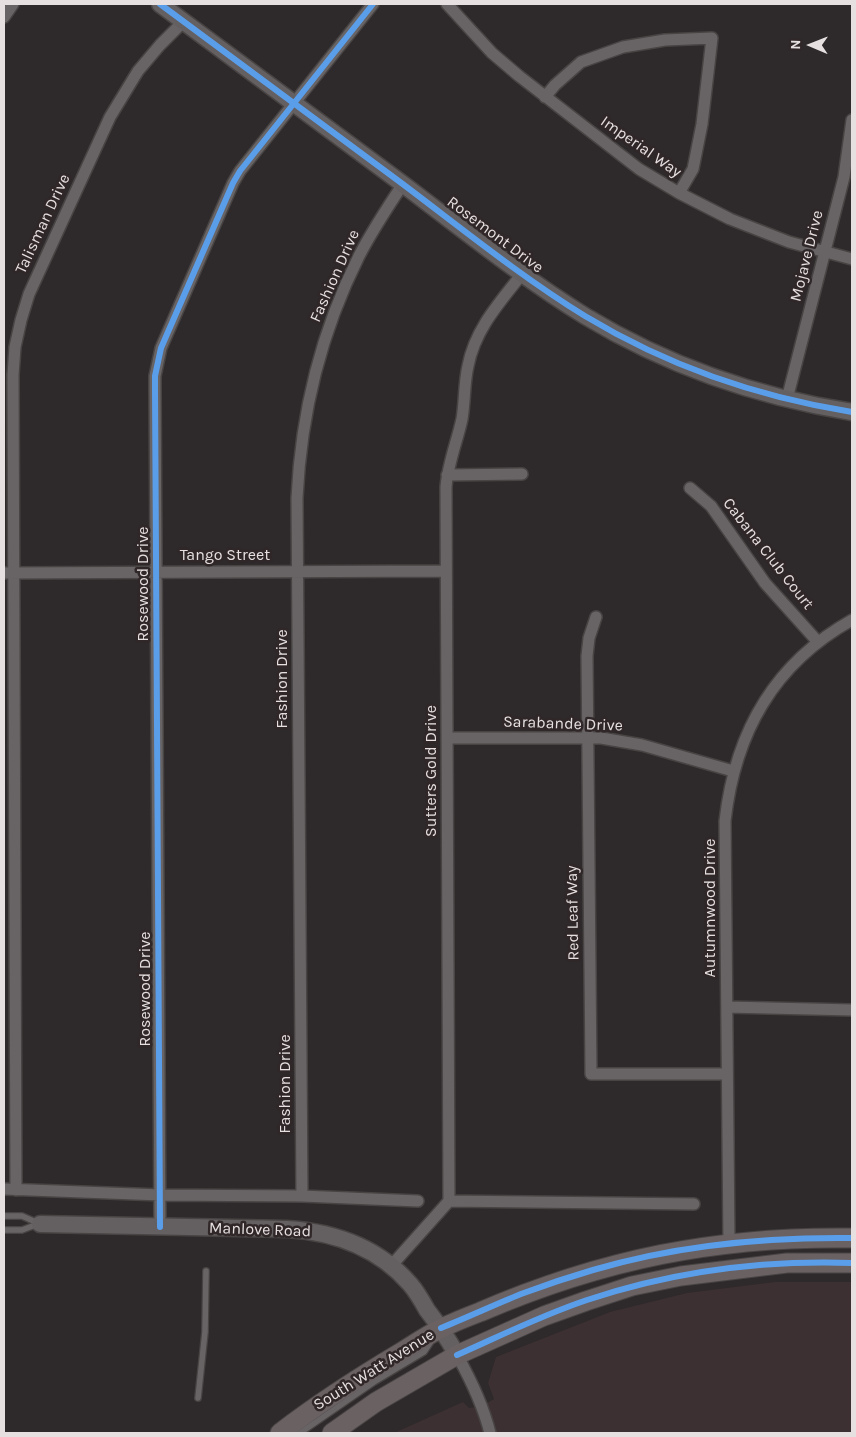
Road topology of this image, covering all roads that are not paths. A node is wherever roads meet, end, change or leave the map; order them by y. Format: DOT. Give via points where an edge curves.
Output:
graph roads {
  1 [pos="13,4"];
  2 [pos="160,4"];
  3 [pos="373,4"];
  4 [pos="447,4"];
  5 [pos="4,17"];
  6 [pos="184,21"];
  7 [pos="545,96"];
  8 [pos="293,102"];
  9 [pos="852,120"];
  10 [pos="403,184"];
  11 [pos="678,193"];
  12 [pos="824,252"];
  13 [pos="852,259"];
  14 [pos="522,274"];
  15 [pos="787,399"];
  16 [pos="852,412"];
  17 [pos="522,474"];
  18 [pos="447,475"];
  19 [pos="690,488"];
  20 [pos="298,571"];
  21 [pos="446,571"];
  22 [pos="156,572"];
  23 [pos="8,573"];
  24 [pos="596,617"];
  25 [pos="852,620"];
  26 [pos="818,642"];
  27 [pos="447,738"];
  28 [pos="588,738"];
  29 [pos="733,771"];
  30 [pos="727,1007"];
  31 [pos="852,1010"];
  32 [pos="727,1074"];
  33 [pos="4,1189"];
  34 [pos="16,1190"];
  35 [pos="161,1195"];
  36 [pos="302,1196"];
  37 [pos="449,1200"];
  38 [pos="418,1201"];
  39 [pos="694,1204"];
  40 [pos="4,1216"];
  41 [pos="40,1224"];
  42 [pos="160,1227"];
  43 [pos="4,1230"];
  44 [pos="852,1238"];
  45 [pos="730,1243"];
  46 [pos="852,1263"];
  47 [pos="392,1266"];
  48 [pos="206,1271"];
  49 [pos="441,1328"];
  50 [pos="457,1354"];
  51 [pos="198,1398"];
  52 [pos="280,1433"];
  53 [pos="300,1433"];
  54 [pos="332,1433"];
  55 [pos="490,1433"];
  1 -- 5 [label="street"];
  2 -- 6 [label="street, Rosemont Drive"];
  3 -- 8 [label="street, Rosewood Drive"];
  4 -- 7 [label="street, Imperial Way" via="492,53"];
  6 -- 8 [label="street, Rosemont Drive"];
  6 -- 23 [label="street, Talisman Drive" via="138,72 110,117 34,281 21,320 13,375"];
  7 -- 11 [label="street, Imperial Way" via="622,156"];
  7 -- 11 [label="street" via="582,62 623,47 665,40 712,38 693,169"];
  8 -- 10 [label="street, Rosemont Drive"];
  8 -- 22 [label="street, Rosewood Drive" via="232,183 161,348 155,390"];
  9 -- 12 [label="street, Mojave Drive" via="844,177"];
  10 -- 14 [label="street, Rosemont Drive"];
  10 -- 20 [label="street, Fashion Drive" via="350,276 316,367 299,464"];
  11 -- 12 [label="street, Imperial Way" via="761,232"];
  12 -- 13 [label="street, Imperial Way"];
  12 -- 15 [label="street, Mojave Drive"];
  14 -- 15 [label="street, Rosemont Drive" via="631,341 714,377"];
  14 -- 18 [label="street, Sutters Gold Drive" via="488,318 475,342 467,367 462,421"];
  15 -- 16 [label="street, Rosemont Drive"];
  17 -- 18 [label="street"];
  18 -- 21 [label="street, Sutters Gold Drive"];
  19 -- 26 [label="street, Cabana Club Court" via="711,506 765,583"];
  20 -- 21 [label="street, Tango Street"];
  20 -- 22 [label="street, Tango Street"];
  20 -- 36 [label="street, Fashion Drive"];
  21 -- 27 [label="street, Sutters Gold Drive"];
  22 -- 23 [label="street, Tango Street"];
  22 -- 35 [label="street, Rosewood Drive"];
  23 -- 34 [label="street, Talisman Drive"];
  24 -- 28 [label="street, Red Leaf Way" via="587,656"];
  25 -- 26 [label="street, Autumnwood Drive"];
  26 -- 29 [label="street, Autumnwood Drive" via="788,670 763,704 746,734"];
  27 -- 28 [label="street, Sarabande Drive"];
  27 -- 37 [label="street, Sutters Gold Drive"];
  28 -- 29 [label="street, Sarabande Drive" via="628,742"];
  28 -- 32 [label="street, Red Leaf Way" via="591,1074"];
  29 -- 30 [label="street, Autumnwood Drive" via="725,821"];
  30 -- 31 [label="street"];
  30 -- 32 [label="street, Autumnwood Drive"];
  32 -- 45 [label="street, Autumnwood Drive"];
  33 -- 34 [label="street, Manlove Road"];
  34 -- 35 [label="street, Manlove Road"];
  35 -- 36 [label="street, Manlove Road"];
  35 -- 42 [label="street, Rosewood Drive"];
  36 -- 38 [label="street, Manlove Road"];
  37 -- 39 [label="street"];
  37 -- 47 [label="street"];
  40 -- 41 [label="lane, Manlove Road" via="22,1216"];
  41 -- 42 [label="street, Manlove Road"];
  41 -- 43 [label="lane, Manlove Road" via="22,1230"];
  42 -- 47 [label="street, Manlove Road" via="313,1231 343,1239"];
  44 -- 45 [label="main road, South Watt Avenue" via="782,1238"];
  45 -- 49 [label="main road, South Watt Avenue" via="643,1257 594,1270 522,1294"];
  46 -- 50 [label="main road, South Watt Avenue" via="787,1263 738,1268 632,1286 544,1316"];
  47 -- 49 [label="street, Manlove Road" via="411,1285"];
  48 -- 51 [label="lane" via="205,1332"];
  49 -- 50 [label="street, Manlove Road"];
  49 -- 52 [label="main road, South Watt Avenue" via="315,1406"];
  49 -- 53 [label="lane" via="424,1352"];
  50 -- 54 [label="main road, South Watt Avenue" via="376,1402"];
  50 -- 55 [label="street" via="482,1406"];
}
